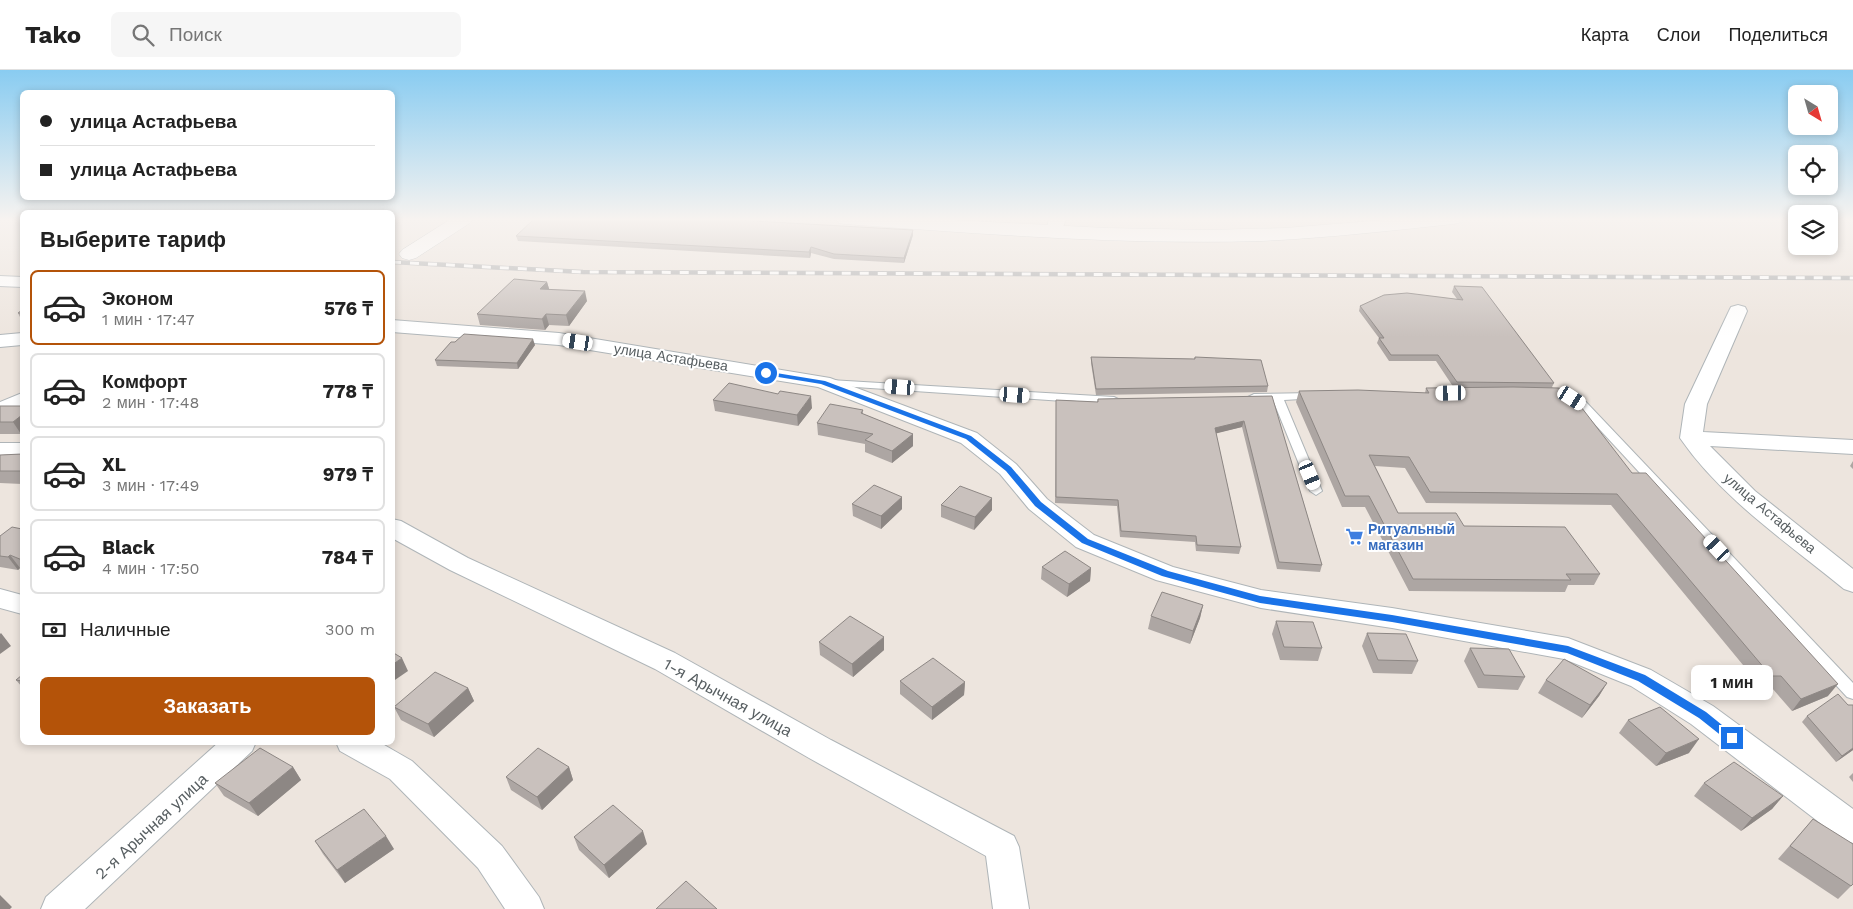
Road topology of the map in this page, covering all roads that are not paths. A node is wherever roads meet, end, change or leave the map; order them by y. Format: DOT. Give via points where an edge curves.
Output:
graph roads {
  1 [pos="0,281"];
  2 [pos="20,282"];
  3 [pos="1738,311"];
  4 [pos="395,326"];
  5 [pos="20,339"];
  6 [pos="0,341"];
  7 [pos="823,382"];
  8 [pos="1549,392"];
  9 [pos="1325,396"];
  10 [pos="1277,397"];
  11 [pos="1238,398"];
  12 [pos="1131,399"];
  13 [pos="20,400"];
  14 [pos="0,411"];
  15 [pos="1691,438"];
  16 [pos="1853,447"];
  17 [pos="0,450"];
  18 [pos="20,450"];
  19 [pos="1316,491"];
  20 [pos="395,529"];
  21 [pos="1853,583"];
  22 [pos="0,598"];
  23 [pos="20,603"];
  24 [pos="1853,693"];
  25 [pos="238,745"];
  26 [pos="356,745"];
  27 [pos="1853,828"];
  28 [pos="59,909"];
  29 [pos="526,909"];
  30 [pos="1011,909"];
  1 -- 2 [label="street"];
  3 -- 15 [label="street" via="1696,404"];
  4 -- 7 [label="street, улица Астафьева" via="559,339"];
  5 -- 6 [label="street"];
  7 -- 12 [label="lane" via="1092,400"];
  7 -- 27 [label="street, улица Астафьева" via="969,438 1008,469 1038,504 1085,541 1165,574 1260,600 1392,618 1568,649 1641,678 1702,715"];
  8 -- 24 [label="lane" via="1582,404"];
  9 -- 10 [label="lane"];
  10 -- 11 [label="lane"];
  10 -- 19 [label="lane"];
  13 -- 14 [label="street"];
  15 -- 16 [label="street"];
  15 -- 21 [label="street, улица Астафьева" via="1706,458 1743,492"];
  17 -- 18 [label="street"];
  20 -- 30 [label="street, 1-я Арычная улица" via="459,564 665,661 1002,847"];
  22 -- 23 [label="street"];
  25 -- 28 [label="street, 2-я Арычная улица"];
  26 -- 29 [label="street" via="400,770 490,857"];
}
